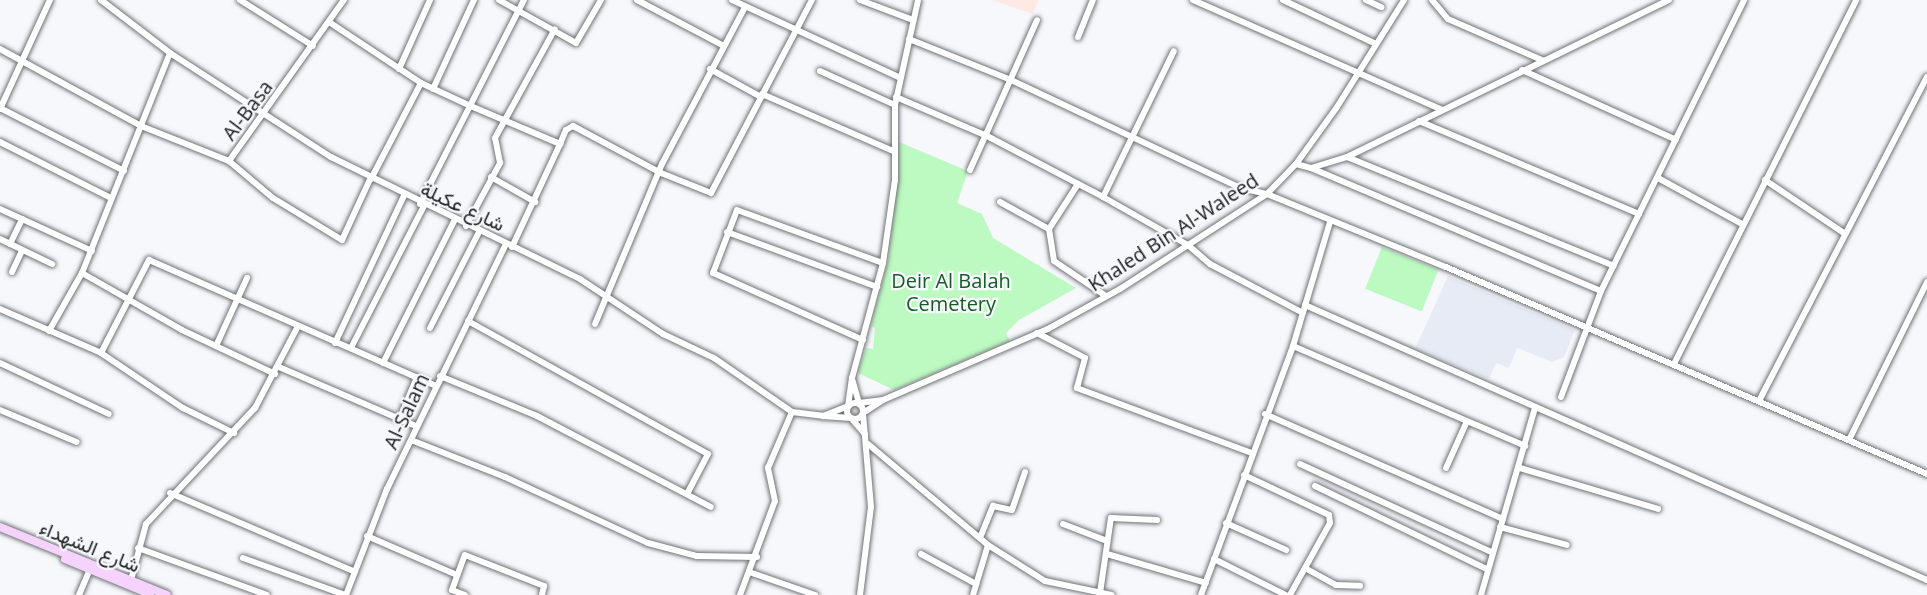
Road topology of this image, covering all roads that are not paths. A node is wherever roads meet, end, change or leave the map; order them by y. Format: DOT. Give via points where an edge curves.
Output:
graph roads {
  1 [pos="50,0"];
  2 [pos="101,0"];
  3 [pos="240,0"];
  4 [pos="344,0"];
  5 [pos="430,0"];
  6 [pos="474,0"];
  7 [pos="499,0"];
  8 [pos="524,0"];
  9 [pos="602,0"];
  10 [pos="637,0"];
  11 [pos="732,0"];
  12 [pos="812,0"];
  13 [pos="860,0"];
  14 [pos="918,0"];
  15 [pos="1093,0"];
  16 [pos="1193,0"];
  17 [pos="1283,0"];
  18 [pos="1366,0"];
  19 [pos="1404,0"];
  20 [pos="1432,0"];
  21 [pos="1669,0"];
  22 [pos="1744,0"];
  23 [pos="1856,0"];
  24 [pos="745,7"];
  25 [pos="1381,7"];
  26 [pos="518,10"];
  27 [pos="913,20"];
  28 [pos="1037,20"];
  29 [pos="329,22"];
  30 [pos="555,29"];
  31 [pos="798,33"];
  32 [pos="1078,37"];
  33 [pos="909,39"];
  34 [pos="1376,44"];
  35 [pos="722,45"];
  36 [pos="313,46"];
  37 [pos="0,49"];
  38 [pos="1174,51"];
  39 [pos="170,53"];
  40 [pos="22,60"];
  41 [pos="1542,60"];
  42 [pos="399,69"];
  43 [pos="710,69"];
  44 [pos="1522,70"];
  45 [pos="820,71"];
  46 [pos="1356,75"];
  47 [pos="899,77"];
  48 [pos="1927,78"];
  49 [pos="1011,80"];
  50 [pos="421,83"];
  51 [pos="434,88"];
  52 [pos="762,96"];
  53 [pos="896,97"];
  54 [pos="895,105"];
  55 [pos="473,107"];
  56 [pos="0,108"];
  57 [pos="1442,110"];
  58 [pos="264,116"];
  59 [pos="505,121"];
  60 [pos="1419,121"];
  61 [pos="141,126"];
  62 [pos="987,136"];
  63 [pos="1135,137"];
  64 [pos="1676,140"];
  65 [pos="0,142"];
  66 [pos="560,144"];
  67 [pos="893,152"];
  68 [pos="1347,157"];
  69 [pos="229,161"];
  70 [pos="1296,164"];
  71 [pos="1311,168"];
  72 [pos="970,170"];
  73 [pos="124,171"];
  74 [pos="661,173"];
  75 [pos="491,177"];
  76 [pos="1659,178"];
  77 [pos="371,179"];
  78 [pos="1765,180"];
  79 [pos="1078,184"];
  80 [pos="1266,194"];
  81 [pos="404,196"];
  82 [pos="1103,196"];
  83 [pos="111,198"];
  84 [pos="535,202"];
  85 [pos="1000,202"];
  86 [pos="422,205"];
  87 [pos="0,209"];
  88 [pos="1639,214"];
  89 [pos="22,219"];
  90 [pos="454,221"];
  91 [pos="1330,222"];
  92 [pos="1742,224"];
  93 [pos="466,226"];
  94 [pos="1049,229"];
  95 [pos="479,232"];
  96 [pos="727,232"];
  97 [pos="1844,233"];
  98 [pos="0,239"];
  99 [pos="10,244"];
  100 [pos="1188,245"];
  101 [pos="509,246"];
  102 [pos="22,251"];
  103 [pos="92,251"];
  104 [pos="884,263"];
  105 [pos="52,264"];
  106 [pos="1614,266"];
  107 [pos="12,272"];
  108 [pos="82,273"];
  109 [pos="247,278"];
  110 [pos="1927,282"];
  111 [pos="877,287"];
  112 [pos="1601,291"];
  113 [pos="609,296"];
  114 [pos="1106,296"];
  115 [pos="129,301"];
  116 [pos="236,301"];
  117 [pos="1305,305"];
  118 [pos="0,309"];
  119 [pos="1303,313"];
  120 [pos="468,321"];
  121 [pos="595,324"];
  122 [pos="1586,326"];
  123 [pos="297,328"];
  124 [pos="430,328"];
  125 [pos="49,331"];
  126 [pos="1037,333"];
  127 [pos="863,340"];
  128 [pos="335,343"];
  129 [pos="216,346"];
  130 [pos="1293,346"];
  131 [pos="351,348"];
  132 [pos="101,353"];
  133 [pos="0,363"];
  134 [pos="384,363"];
  135 [pos="1674,364"];
  136 [pos="277,370"];
  137 [pos="440,376"];
  138 [pos="417,377"];
  139 [pos="852,378"];
  140 [pos="435,386"];
  141 [pos="1562,397"];
  142 [pos="883,400"];
  143 [pos="1759,401"];
  144 [pos="859,403"];
  145 [pos="848,406"];
  146 [pos="1535,408"];
  147 [pos="0,410"];
  148 [pos="792,412"];
  149 [pos="863,413"];
  150 [pos="109,414"];
  151 [pos="1265,414"];
  152 [pos="824,416"];
  153 [pos="400,418"];
  154 [pos="851,418"];
  155 [pos="1467,421"];
  156 [pos="416,426"];
  157 [pos="234,433"];
  158 [pos="865,434"];
  159 [pos="411,440"];
  160 [pos="1849,440"];
  161 [pos="77,442"];
  162 [pos="868,444"];
  163 [pos="1524,446"];
  164 [pos="1252,453"];
  165 [pos="1300,464"];
  166 [pos="1446,468"];
  167 [pos="1520,468"];
  168 [pos="1025,472"];
  169 [pos="1927,474"];
  170 [pos="1244,475"];
  171 [pos="1315,486"];
  172 [pos="170,493"];
  173 [pos="687,494"];
  174 [pos="711,507"];
  175 [pos="1658,509"];
  176 [pos="1503,519"];
  177 [pos="1157,520"];
  178 [pos="1226,523"];
  179 [pos="1064,524"];
  180 [pos="0,527"];
  181 [pos="1500,527"];
  182 [pos="0,534"];
  183 [pos="367,536"];
  184 [pos="980,538"];
  185 [pos="1108,541"];
  186 [pos="988,545"];
  187 [pos="1567,545"];
  188 [pos="138,548"];
  189 [pos="1286,550"];
  190 [pos="1491,552"];
  191 [pos="921,554"];
  192 [pos="1107,554"];
  193 [pos="757,557"];
  194 [pos="243,558"];
  195 [pos="1214,560"];
  196 [pos="91,567"];
  197 [pos="1305,568"];
  198 [pos="1487,569"];
  199 [pos="355,572"];
  200 [pos="752,573"];
  201 [pos="457,575"];
  202 [pos="131,580"];
  203 [pos="1927,580"];
  204 [pos="1206,583"];
  205 [pos="976,584"];
  206 [pos="1360,586"];
  207 [pos="1100,593"];
  208 [pos="79,595"];
  209 [pos="152,595"];
  210 [pos="167,595"];
  211 [pos="267,595"];
  212 [pos="345,595"];
  213 [pos="465,595"];
  214 [pos="542,595"];
  215 [pos="740,595"];
  216 [pos="815,595"];
  217 [pos="860,595"];
  218 [pos="973,595"];
  219 [pos="1112,595"];
  220 [pos="1201,595"];
  221 [pos="1288,595"];
  222 [pos="1481,595"];
  1 -- 40 [label="street"];
  2 -- 39 [label="street, شارع عكيلة"];
  3 -- 36 [label="street"];
  4 -- 29 [label="street, Al-Basa"];
  5 -- 42 [label="street"];
  6 -- 51 [label="street"];
  7 -- 26 [label="street"];
  8 -- 26 [label="street"];
  9 -- 30 [label="street" via="576,43"];
  10 -- 35 [label="street"];
  11 -- 24 [label="street"];
  12 -- 31 [label="street"];
  13 -- 27 [label="street"];
  14 -- 27 [label="street"];
  15 -- 32 [label="street"];
  16 -- 46 [label="street"];
  17 -- 34 [label="street"];
  18 -- 25 [label="street"];
  19 -- 34 [label="street, Khaled Bin Al-Waleed"];
  20 -- 41 [label="street" via="1448,20"];
  21 -- 41 [label="street"];
  22 -- 64 [label="street"];
  23 -- 78 [label="street"];
  24 -- 31 [label="street"];
  24 -- 35 [label="street"];
  26 -- 30 [label="street"];
  26 -- 55 [label="street"];
  27 -- 33 [label="street"];
  28 -- 49 [label="street"];
  29 -- 36 [label="street, Al-Basa"];
  29 -- 42 [label="street"];
  30 -- 59 [label="street"];
  31 -- 47 [label="street"];
  31 -- 52 [label="street"];
  33 -- 47 [label="street"];
  33 -- 49 [label="street"];
  34 -- 46 [label="street, Khaled Bin Al-Waleed"];
  35 -- 43 [label="street"];
  36 -- 58 [label="street, Al-Basa"];
  37 -- 40 [label="street, Al-Basa"];
  38 -- 63 [label="street"];
  39 -- 58 [label="street, شارع عكيلة"];
  39 -- 61 [label="street"];
  40 -- 56 [label="street"];
  40 -- 61 [label="street, Al-Basa"];
  41 -- 44 [label="street"];
  42 -- 50 [label="street"];
  43 -- 52 [label="street"];
  43 -- 74 [label="street"];
  44 -- 57 [label="street"];
  44 -- 64 [label="street"];
  45 -- 54 [label="street"];
  46 -- 57 [label="street"];
  46 -- 70 [label="street, Khaled Bin Al-Waleed"];
  47 -- 53 [label="street"];
  48 -- 97 [label="street"];
  49 -- 62 [label="street"];
  49 -- 63 [label="street"];
  50 -- 51 [label="street"];
  50 -- 77 [label="street"];
  51 -- 55 [label="street"];
  52 -- 67 [label="street"];
  52 -- 74 [label="street" via="711,193"];
  53 -- 54 [label="street"];
  53 -- 62 [label="street"];
  54 -- 67 [label="street"];
  55 -- 59 [label="street"];
  55 -- 86 [label="street"];
  56 -- 73 [label="street"];
  57 -- 60 [label="street"];
  58 -- 69 [label="street, Al-Basa"];
  58 -- 77 [label="street, شارع عكيلة"];
  59 -- 66 [label="street"];
  59 -- 75 [label="street" via="494,142 500,162"];
  60 -- 68 [label="street"];
  60 -- 88 [label="street"];
  61 -- 69 [label="street, Al-Basa"];
  61 -- 73 [label="street"];
  62 -- 72 [label="street"];
  62 -- 79 [label="street"];
  63 -- 80 [label="street" via="1241,188"];
  63 -- 82 [label="street"];
  64 -- 76 [label="street"];
  65 -- 83 [label="street"];
  66 -- 74 [label="street" via="566,130 573,126"];
  66 -- 84 [label="street, Al-Salam"];
  67 -- 104 [label="street" via="895,180"];
  68 -- 71 [label="street"];
  68 -- 106 [label="street"];
  69 -- 77 [label="street" via="273,198 342,240"];
  70 -- 71 [label="street"];
  70 -- 80 [label="street, Khaled Bin Al-Waleed"];
  71 -- 112 [label="street"];
  73 -- 83 [label="street"];
  74 -- 113 [label="street"];
  75 -- 84 [label="street"];
  75 -- 93 [label="street"];
  76 -- 88 [label="street"];
  76 -- 92 [label="street"];
  77 -- 81 [label="street, شارع عكيلة"];
  78 -- 92 [label="street"];
  78 -- 97 [label="street"];
  79 -- 82 [label="street"];
  79 -- 94 [label="street"];
  80 -- 91 [label="street"];
  80 -- 100 [label="street, Khaled Bin Al-Waleed"];
  81 -- 86 [label="street, شارع عكيلة"];
  81 -- 128 [label="street"];
  82 -- 100 [label="street"];
  83 -- 103 [label="street"];
  84 -- 101 [label="street, Al-Salam"];
  85 -- 94 [label="street"];
  86 -- 90 [label="street, شارع عكيلة"];
  86 -- 131 [label="street"];
  87 -- 89 [label="street"];
  88 -- 106 [label="street"];
  89 -- 99 [label="street"];
  89 -- 103 [label="street"];
  90 -- 93 [label="street, شارع عكيلة"];
  90 -- 134 [label="street"];
  91 -- 117 [label="street"];
  91 -- 122 [label="street"];
  92 -- 135 [label="street"];
  93 -- 95 [label="street, شارع عكيلة"];
  94 -- 114 [label="street" via="1054,261"];
  95 -- 101 [label="street, شارع عكيلة"];
  95 -- 124 [label="street"];
  96 -- 104 [label="street" via="737,210"];
  96 -- 111 [label="street"];
  96 -- 127 [label="street" via="712,273"];
  97 -- 143 [label="street"];
  98 -- 99 [label="street"];
  99 -- 102 [label="street"];
  100 -- 114 [label="street, Khaled Bin Al-Waleed"];
  100 -- 119 [label="street" via="1210,264"];
  101 -- 113 [label="street, شارع عكيلة"];
  101 -- 120 [label="street, Al-Salam"];
  102 -- 105 [label="street"];
  102 -- 107 [label="street"];
  103 -- 108 [label="street"];
  104 -- 111 [label="street"];
  106 -- 112 [label="street"];
  108 -- 115 [label="street"];
  108 -- 125 [label="street"];
  109 -- 116 [label="street"];
  110 -- 160 [label="street"];
  111 -- 127 [label="street"];
  112 -- 122 [label="street"];
  113 -- 121 [label="street"];
  113 -- 148 [label="street, شارع عكيلة"];
  114 -- 126 [label="street, Khaled Bin Al-Waleed"];
  115 -- 116 [label="street" via="149,260"];
  115 -- 129 [label="street"];
  115 -- 132 [label="street"];
  116 -- 123 [label="street"];
  116 -- 129 [label="street"];
  117 -- 119 [label="street"];
  117 -- 146 [label="street"];
  118 -- 125 [label="street"];
  119 -- 130 [label="street"];
  120 -- 137 [label="street, Al-Salam"];
  120 -- 173 [label="street" via="708,454"];
  122 -- 135 [label="street"];
  122 -- 141 [label="street"];
  123 -- 128 [label="street"];
  123 -- 136 [label="street"];
  125 -- 132 [label="street"];
  126 -- 142 [label="street, Khaled Bin Al-Waleed"];
  126 -- 164 [label="street" via="1085,358 1077,388"];
  127 -- 139 [label="street"];
  128 -- 131 [label="street"];
  129 -- 136 [label="street"];
  130 -- 151 [label="street"];
  130 -- 155 [label="street"];
  131 -- 134 [label="street"];
  132 -- 157 [label="street" via="183,408"];
  133 -- 150 [label="street"];
  134 -- 138 [label="street"];
  135 -- 143 [label="street"];
  136 -- 153 [label="street"];
  136 -- 157 [label="street"];
  137 -- 140 [label="street, Al-Salam"];
  137 -- 173 [label="street" via="537,416"];
  138 -- 140 [label="street"];
  138 -- 153 [label="street"];
  139 -- 144 [label="street"];
  139 -- 145 [label="street"];
  140 -- 156 [label="street, Al-Salam"];
  142 -- 144 [label="street"];
  142 -- 149 [label="street"];
  143 -- 160 [label="street"];
  144 -- 145 [label="street"];
  144 -- 149 [label="street"];
  145 -- 152 [label="street"];
  145 -- 154 [label="street"];
  146 -- 163 [label="street"];
  146 -- 203 [label="street"];
  147 -- 161 [label="street"];
  148 -- 152 [label="street, شارع عكيلة"];
  148 -- 193 [label="street" via="768,468 775,501"];
  149 -- 154 [label="street"];
  149 -- 158 [label="street"];
  151 -- 164 [label="street"];
  151 -- 176 [label="street"];
  152 -- 154 [label="street, شارع عكيلة"];
  153 -- 156 [label="street"];
  154 -- 158 [label="street"];
  155 -- 163 [label="street"];
  155 -- 166 [label="street"];
  156 -- 159 [label="street, Al-Salam"];
  157 -- 172 [label="street"];
  158 -- 162 [label="street"];
  159 -- 183 [label="street, Al-Salam"];
  159 -- 193 [label="street" via="505,477 648,543 697,556"];
  160 -- 169 [label="street"];
  162 -- 184 [label="street"];
  162 -- 217 [label="street" via="871,507"];
  163 -- 167 [label="street"];
  164 -- 170 [label="street"];
  165 -- 190 [label="street"];
  167 -- 175 [label="street"];
  167 -- 176 [label="street"];
  168 -- 184 [label="street" via="1012,510 993,506"];
  170 -- 178 [label="street"];
  170 -- 197 [label="street" via="1329,515 1330,523"];
  171 -- 198 [label="street"];
  172 -- 188 [label="street" via="146,524"];
  172 -- 199 [label="street"];
  173 -- 174 [label="street"];
  176 -- 181 [label="street"];
  177 -- 185 [label="street" via="1111,518 1105,536"];
  178 -- 189 [label="street"];
  178 -- 195 [label="street"];
  179 -- 185 [label="street"];
  180 -- 196 [label="main road, شارع الشهداء"];
  181 -- 187 [label="street"];
  181 -- 190 [label="street"];
  182 -- 196 [label="main road, شارع الشهداء"];
  183 -- 199 [label="street, Al-Salam"];
  183 -- 201 [label="street"];
  184 -- 186 [label="street"];
  185 -- 192 [label="street"];
  186 -- 205 [label="street"];
  186 -- 207 [label="street" via="1046,581"];
  188 -- 202 [label="street"];
  188 -- 211 [label="street"];
  190 -- 198 [label="street"];
  191 -- 205 [label="street"];
  192 -- 204 [label="street"];
  192 -- 207 [label="street"];
  193 -- 200 [label="street"];
  194 -- 212 [label="street"];
  195 -- 204 [label="street"];
  195 -- 221 [label="street"];
  196 -- 202 [label="main road, شارع الشهداء"];
  196 -- 208 [label="street"];
  196 -- 209 [label="main road, شارع الشهداء"];
  197 -- 206 [label="street" via="1336,585"];
  197 -- 221 [label="street"];
  198 -- 222 [label="street"];
  199 -- 212 [label="street, Al-Salam"];
  200 -- 215 [label="street"];
  200 -- 216 [label="street"];
  201 -- 213 [label="street" via="452,590"];
  201 -- 214 [label="street" via="465,555 544,586"];
  202 -- 210 [label="main road, شارع الشهداء"];
  204 -- 220 [label="street"];
  205 -- 218 [label="street"];
  207 -- 219 [label="street"];
}
